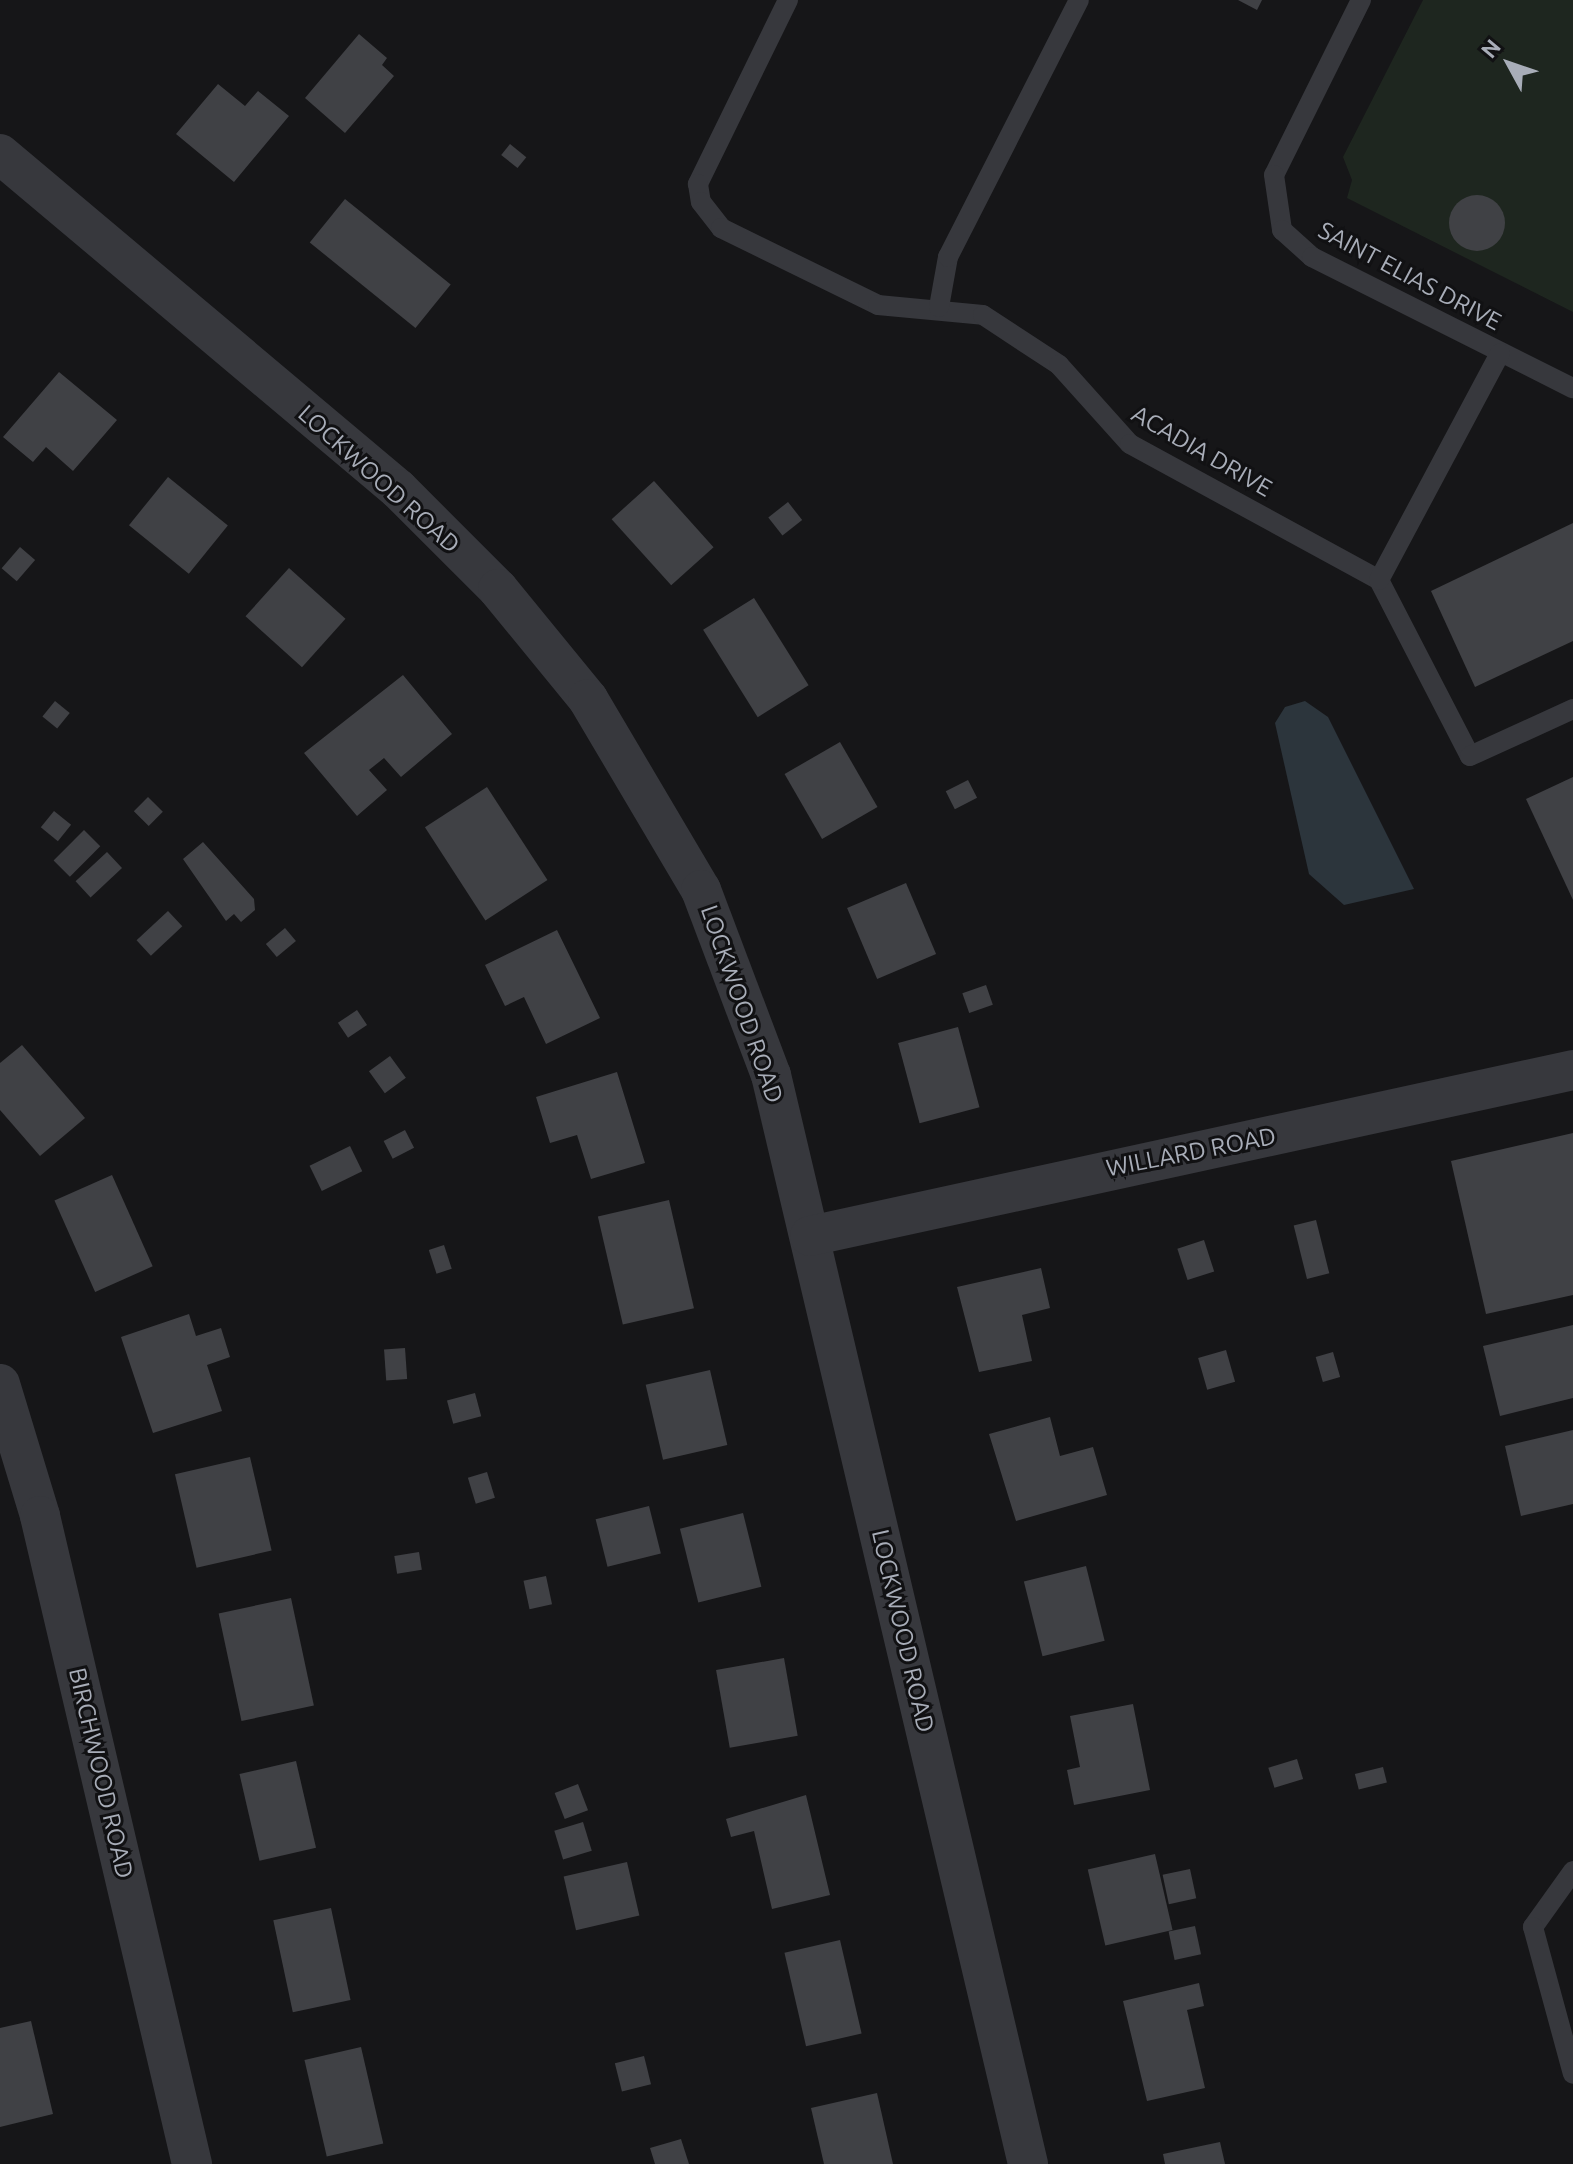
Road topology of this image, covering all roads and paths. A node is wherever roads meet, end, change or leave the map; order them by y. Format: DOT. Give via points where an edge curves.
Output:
graph roads {
  1 [pos="788,0"];
  2 [pos="1079,0"];
  3 [pos="1361,0"];
  4 [pos="0,154"];
  5 [pos="939,307"];
  6 [pos="1500,353"];
  7 [pos="1573,388"];
  8 [pos="1379,580"];
  9 [pos="1573,709"];
  10 [pos="1573,1070"];
  11 [pos="810,1236"];
  12 [pos="0,1384"];
  13 [pos="1573,1871"];
  14 [pos="1571,2061"];
  15 [pos="192,2164"];
  16 [pos="1028,2164"];
  1 -- 5 [label="lane, ACADIA DRIVE" via="715,141 698,184 701,202 721,228 857,297 899,308"];
  2 -- 5 [label="lane" via="948,257"];
  3 -- 6 [label="lane, SAINT ELIAS DRIVE" via="1274,175 1274,214 1312,257"];
  4 -- 11 [label="street, LOCKWOOD ROAD" via="398,489 498,589 588,699 663,817 732,964 771,1075"];
  5 -- 8 [label="lane, ACADIA DRIVE" via="983,315 1026,341 1059,365 1130,444"];
  6 -- 7 [label="lane, SAINT ELIAS DRIVE"];
  6 -- 8 [label="lane"];
  8 -- 9 [label="lane" via="1470,756"];
  10 -- 11 [label="street, WILLARD ROAD"];
  11 -- 16 [label="street, LOCKWOOD ROAD"];
  12 -- 15 [label="street, BIRCHWOOD ROAD" via="40,1516"];
  13 -- 14 [label="lane" via="1533,1927"];
}
